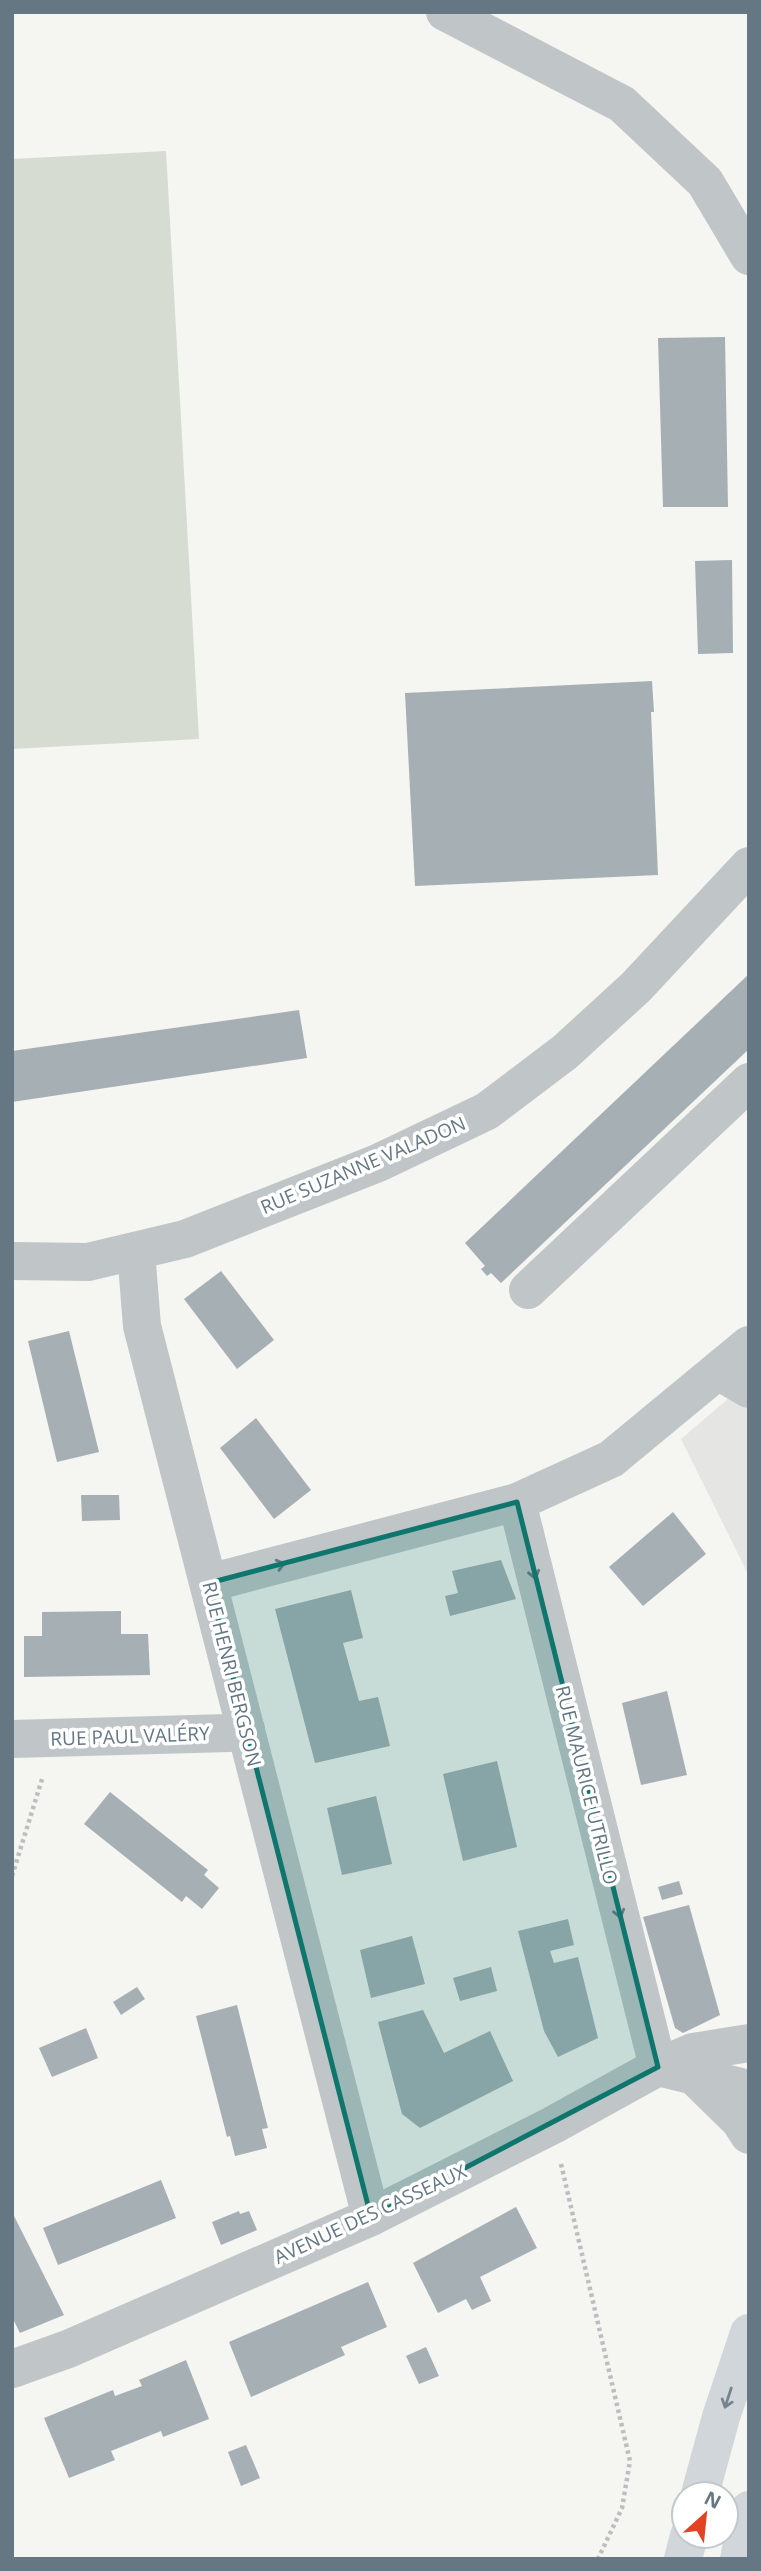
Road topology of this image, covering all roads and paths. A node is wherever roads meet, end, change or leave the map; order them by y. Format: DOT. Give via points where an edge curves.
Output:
graph roads {
  1 [pos="445,12"];
  2 [pos="749,256"];
  3 [pos="749,866"];
  4 [pos="749,1082"];
  5 [pos="136,1251"];
  6 [pos="12,1261"];
  7 [pos="528,1290"];
  8 [pos="749,1345"];
  9 [pos="733,1380"];
  10 [pos="517,1502"];
  11 [pos="209,1583"];
  12 [pos="246,1729"];
  13 [pos="55,1738"];
  14 [pos="12,1739"];
  15 [pos="12,1876"];
  16 [pos="735,2045"];
  17 [pos="658,2067"];
  18 [pos="695,2077"];
  19 [pos="749,2089"];
  20 [pos="552,2125"];
  21 [pos="749,2135"];
  22 [pos="371,2217"];
  23 [pos="749,2333"];
  24 [pos="12,2369"];
  25 [pos="705,2480"];
  26 [pos="749,2510"];
  27 [pos="598,2559"];
  28 [pos="739,2559"];
  1 -- 2 [label="street" via="622,104 705,182"];
  3 -- 5 [label="street, RUE SUZANNE VALADON" via="636,987 565,1052 487,1111 378,1163 186,1239"];
  4 -- 7 [label="street"];
  5 -- 6 [label="street" via="88,1262"];
  5 -- 11 [label="street, RUE HENRI BERGSON" via="142,1326"];
  8 -- 9 [label="street"];
  9 -- 10 [label="street" via="611,1460"];
  11 -- 10 [label="street, one-way"];
  10 -- 17 [label="street, RUE MAURICE UTRILLO, one-way"];
  11 -- 12 [label="street, RUE HENRI BERGSON"];
  12 -- 13 [label="street, RUE PAUL VALÉRY"];
  12 -- 22 [label="street, RUE HENRI BERGSON"];
  13 -- 14 [label="street, RUE PAUL VALÉRY"];
  13 -- 15 [label="path"];
  16 -- 17 [label="street, AVENUE DES CASSEAUX" via="693,2052"];
  17 -- 18 [label="street"];
  17 -- 20 [label="street, AVENUE DES CASSEAUX"];
  18 -- 19 [label="street"];
  18 -- 21 [label="street"];
  20 -- 22 [label="street, AVENUE DES CASSEAUX"];
  20 -- 27 [label="path" via="630,2461 622,2508"];
  22 -- 24 [label="street, AVENUE DES CASSEAUX"];
  23 -- 25 [label="main road, one-way"];
  26 -- 28 [label="main road"];
}
